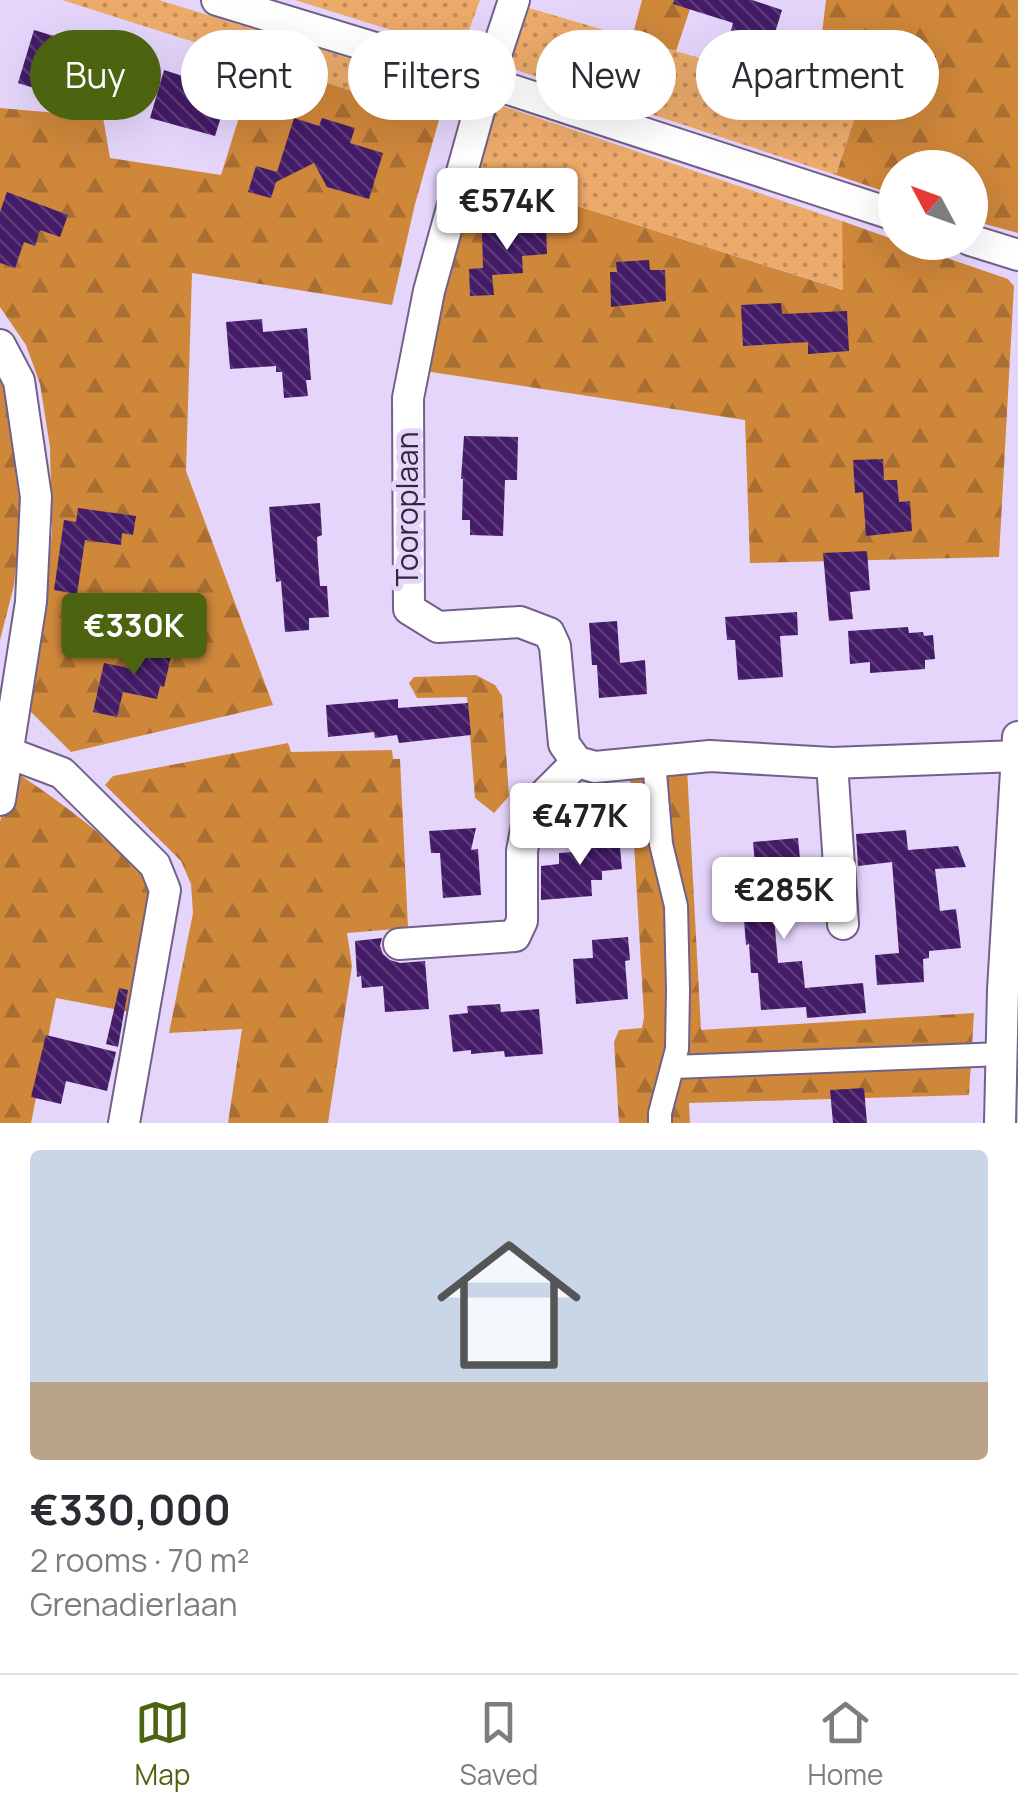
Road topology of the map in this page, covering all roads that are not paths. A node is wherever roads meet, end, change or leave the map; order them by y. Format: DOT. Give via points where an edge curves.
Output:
graph roads {
  1 [pos="514,0"];
  2 [pos="224,1"];
  3 [pos="504,30"];
  4 [pos="348,39"];
  5 [pos="516,91"];
  6 [pos="477,120"];
  7 [pos="878,209"];
  8 [pos="988,246"];
  9 [pos="1018,256"];
  10 [pos="0,344"];
  11 [pos="1018,737"];
  12 [pos="7,738"];
  13 [pos="1017,756"];
  14 [pos="577,762"];
  15 [pos="654,762"];
  16 [pos="832,764"];
  17 [pos="0,800"];
  18 [pos="843,924"];
  19 [pos="399,944"];
  20 [pos="1011,990"];
  21 [pos="1002,1054"];
  22 [pos="673,1067"];
  23 [pos="124,1123"];
  24 [pos="660,1123"];
  25 [pos="1000,1123"];
  1 -- 3 [label="street, Tooroplaan"];
  2 -- 4 [label="street"];
  5 -- 7 [label="street"];
  6 -- 14 [label="street, Tooroplaan" via="429,291 408,398 409,609 438,627 520,622 549,633 556,646 564,744"];
  8 -- 9 [label="street"];
  10 -- 12 [label="street" via="19,381 36,497 32,602"];
  11 -- 13 [label="street"];
  12 -- 17 [label="street"];
  12 -- 23 [label="street" via="62,773 155,865 166,890"];
  13 -- 16 [label="street"];
  13 -- 20 [label="street"];
  14 -- 15 [label="street"];
  14 -- 19 [label="street" via="530,809 522,921 515,936"];
  15 -- 16 [label="street" via="710,756"];
  15 -- 22 [label="street" via="661,844 676,906"];
  16 -- 18 [label="street"];
  20 -- 21 [label="street"];
  21 -- 22 [label="street"];
  21 -- 25 [label="street"];
  22 -- 24 [label="street"];
}
